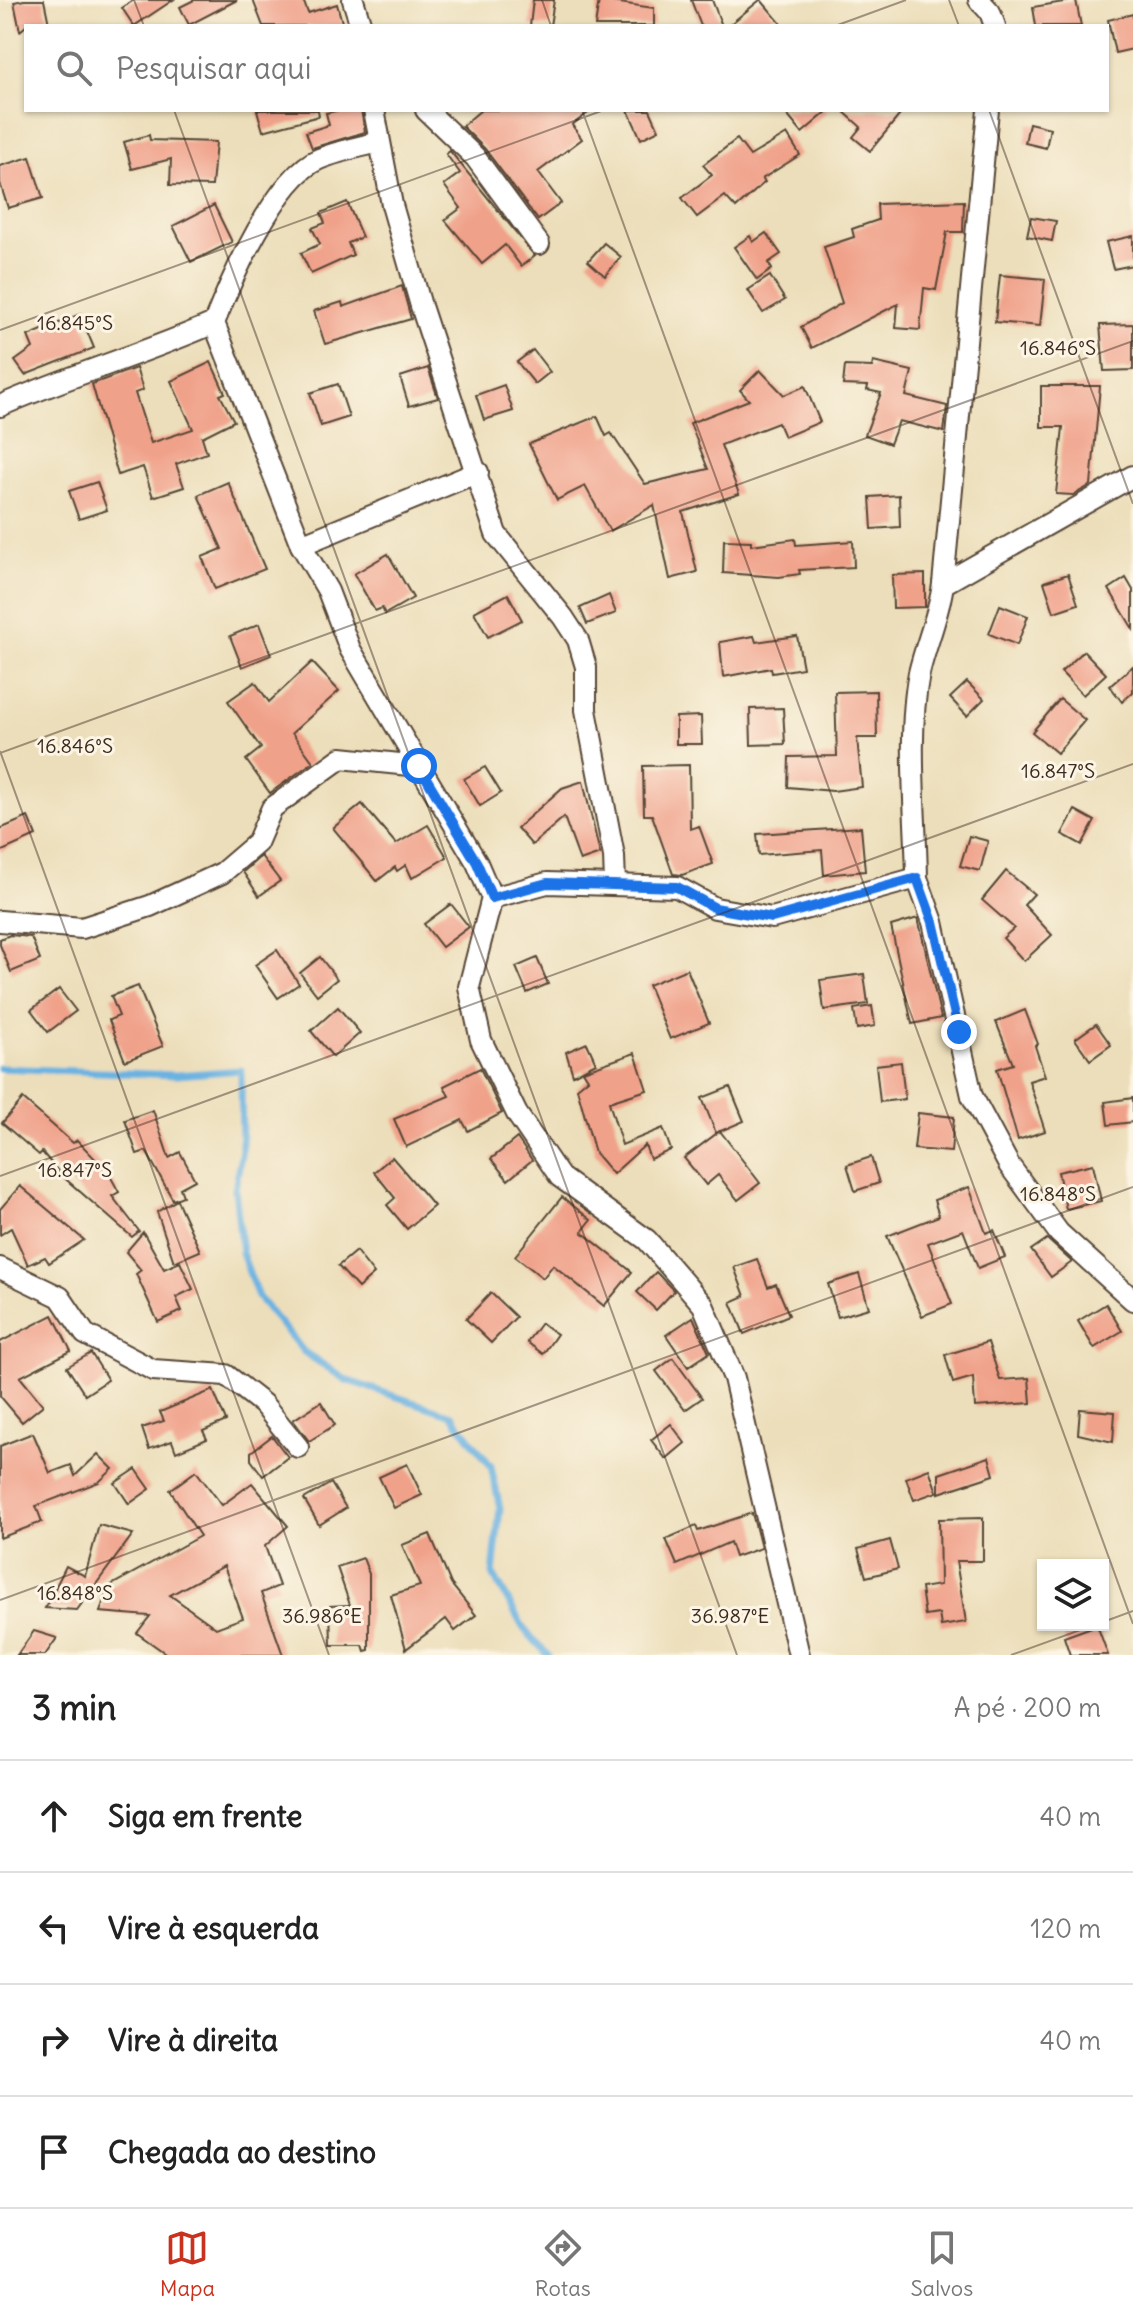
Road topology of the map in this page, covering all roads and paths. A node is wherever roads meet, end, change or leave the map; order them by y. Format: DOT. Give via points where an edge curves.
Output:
graph roads {
  1 [pos="353,0"];
  2 [pos="979,0"];
  3 [pos="360,24"];
  4 [pos="994,24"];
  5 [pos="374,112"];
  6 [pos="428,112"];
  7 [pos="988,112"];
  8 [pos="379,142"];
  9 [pos="539,244"];
  10 [pos="214,323"];
  11 [pos="0,406"];
  12 [pos="478,472"];
  13 [pos="1133,476"];
  14 [pos="301,545"];
  15 [pos="943,584"];
  16 [pos="419,766"];
  17 [pos="917,878"];
  18 [pos="615,884"];
  19 [pos="492,898"];
  20 [pos="0,921"];
  21 [pos="0,1268"];
  22 [pos="1133,1300"];
  23 [pos="298,1447"];
  24 [pos="799,1655"];
  1 -- 3 [label="street"];
  2 -- 4 [label="street"];
  5 -- 8 [label="street"];
  6 -- 9 [label="street" via="475,157"];
  7 -- 15 [label="street"];
  8 -- 10 [label="street" via="317,159 295,177 236,267"];
  8 -- 12 [label="street" via="421,306"];
  10 -- 11 [label="street"];
  10 -- 14 [label="street"];
  12 -- 14 [label="street"];
  12 -- 18 [label="street" via="496,534 578,640"];
  13 -- 15 [label="street"];
  14 -- 16 [label="street" via="328,591 350,649"];
  15 -- 17 [label="street" via="919,675"];
  16 -- 19 [label="street"];
  16 -- 20 [label="street" via="341,758 272,808 257,843 222,873 150,906 82,928"];
  17 -- 18 [label="street" via="772,918 715,908 677,887"];
  17 -- 22 [label="street" via="933,922 972,1096 1009,1165 1059,1233"];
  18 -- 19 [label="street" via="547,883"];
  19 -- 24 [label="street" via="469,987 481,1040 517,1114 560,1177 647,1240 703,1305 734,1378"];
  21 -- 23 [label="street" via="60,1297 85,1334 153,1370 226,1375 263,1404"];
}
